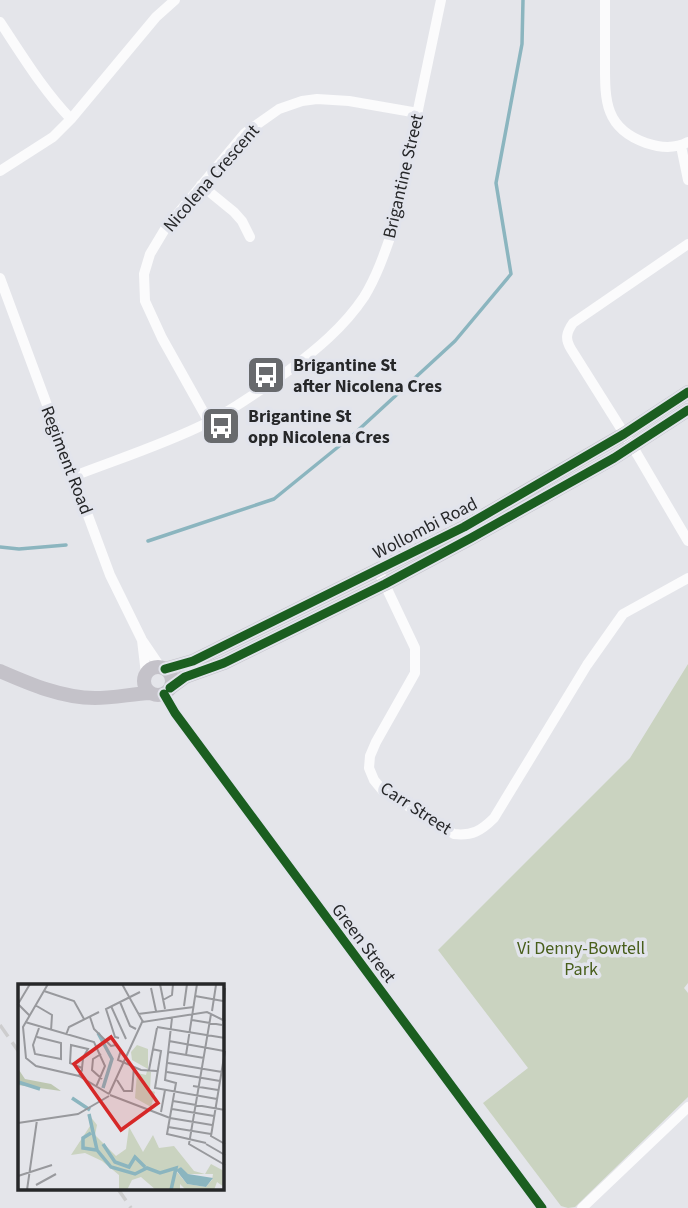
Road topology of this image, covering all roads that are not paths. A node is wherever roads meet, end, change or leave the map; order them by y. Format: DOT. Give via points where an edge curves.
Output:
graph roads {
  1 [pos="175,0"];
  2 [pos="441,0"];
  3 [pos="605,0"];
  4 [pos="0,22"];
  5 [pos="418,113"];
  6 [pos="71,119"];
  7 [pos="684,144"];
  8 [pos="0,171"];
  9 [pos="688,180"];
  10 [pos="201,185"];
  11 [pos="250,237"];
  12 [pos="688,244"];
  13 [pos="0,278"];
  14 [pos="688,392"];
  15 [pos="688,410"];
  16 [pos="209,422"];
  17 [pos="628,440"];
  18 [pos="74,476"];
  19 [pos="688,541"];
  20 [pos="378,570"];
  21 [pos="688,578"];
  22 [pos="385,584"];
  23 [pos="142,640"];
  24 [pos="163,668"];
  25 [pos="0,671"];
  26 [pos="145,676"];
  27 [pos="162,692"];
  28 [pos="120,695"];
  29 [pos="688,1107"];
  30 [pos="542,1208"];
  31 [pos="582,1208"];
  1 -- 6 [label="street"];
  2 -- 5 [label="street, Brigantine Street"];
  3 -- 7 [label="street" via="608,110 636,139 657,146"];
  4 -- 6 [label="street"];
  5 -- 10 [label="street, Nicolena Crescent" via="349,102 302,101 279,109 245,133"];
  5 -- 16 [label="street, Brigantine Street" via="393,229 364,297 336,332 304,359"];
  6 -- 8 [label="street"];
  7 -- 9 [label="street"];
  10 -- 11 [label="street" via="234,212"];
  10 -- 16 [label="street, Nicolena Crescent" via="165,229 144,274 145,301"];
  12 -- 17 [label="street" via="568,329 568,342"];
  13 -- 18 [label="street, Regiment Road"];
  14 -- 17 [label="main road, Wollombi Road"];
  15 -- 17 [label="main road, Wollombi Road"];
  16 -- 18 [label="street, Brigantine Street"];
  17 -- 19 [label="street"];
  17 -- 20 [label="main road, Wollombi Road"];
  17 -- 22 [label="main road, Wollombi Road" via="471,538"];
  18 -- 23 [label="street, Regiment Road" via="110,575"];
  20 -- 22 [label="street, Carr Street"];
  20 -- 24 [label="main road, Wollombi Road" via="193,661"];
  21 -- 22 [label="street, Carr Street" via="623,614 494,818 477,833 465,836 383,792 369,768 376,742 415,673 415,648"];
  22 -- 27 [label="main road, Wollombi Road"];
  23 -- 24 [label="street, Regiment Road"];
  23 -- 26 [label="street, Regiment Road"];
  24 -- 26 [label="main road" via="152,668"];
  24 -- 27 [label="main road" via="171,676"];
  25 -- 28 [label="main road, Wollombi Road" via="59,694"];
  26 -- 27 [label="main road" via="145,686"];
  26 -- 28 [label="main road"];
  27 -- 28 [label="main road, Wollombi Road"];
  27 -- 30 [label="street, Green Street"];
  29 -- 31 [label="street"];
}
